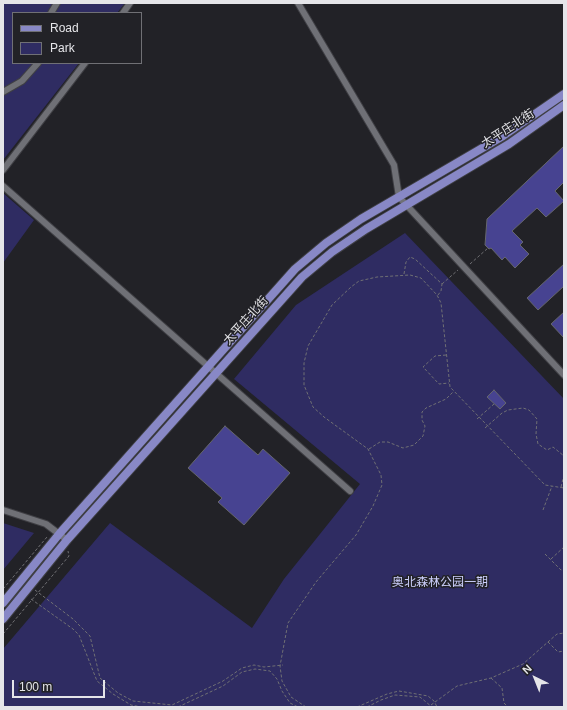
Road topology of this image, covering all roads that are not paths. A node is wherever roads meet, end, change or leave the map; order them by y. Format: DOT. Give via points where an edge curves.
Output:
graph roads {
  1 [pos="57,3"];
  2 [pos="130,3"];
  3 [pos="298,3"];
  4 [pos="52,12"];
  5 [pos="124,12"];
  6 [pos="37,64"];
  7 [pos="84,64"];
  8 [pos="3,92"];
  9 [pos="564,94"];
  10 [pos="564,105"];
  11 [pos="3,170"];
  12 [pos="3,186"];
  13 [pos="399,197"];
  14 [pos="406,204"];
  15 [pos="208,367"];
  16 [pos="216,373"];
  17 [pos="564,375"];
  18 [pos="350,491"];
  19 [pos="3,510"];
  20 [pos="57,531"];
  21 [pos="67,540"];
  22 [pos="3,603"];
  23 [pos="3,619"];
  1 -- 4 [label="street"];
  2 -- 5 [label="street"];
  3 -- 13 [label="street" via="394,165"];
  6 -- 8 [label="street" via="22,81"];
  7 -- 11 [label="street"];
  9 -- 13 [label="main road, 太平庄北街" via="503,136"];
  10 -- 14 [label="main road, 太平庄北街" via="508,144"];
  12 -- 15 [label="street"];
  13 -- 14 [label="street"];
  13 -- 15 [label="main road, 太平庄北街" via="342,232 295,269"];
  14 -- 16 [label="main road, 太平庄北街" via="348,241 307,273"];
  14 -- 17 [label="street"];
  15 -- 16 [label="street"];
  15 -- 20 [label="main road, 太平庄北街"];
  16 -- 18 [label="street"];
  16 -- 21 [label="main road, 太平庄北街"];
  19 -- 20 [label="street" via="41,522"];
  20 -- 21 [label="street"];
  20 -- 22 [label="main road, 太平庄北街"];
  21 -- 23 [label="main road, 太平庄北街"];
}
